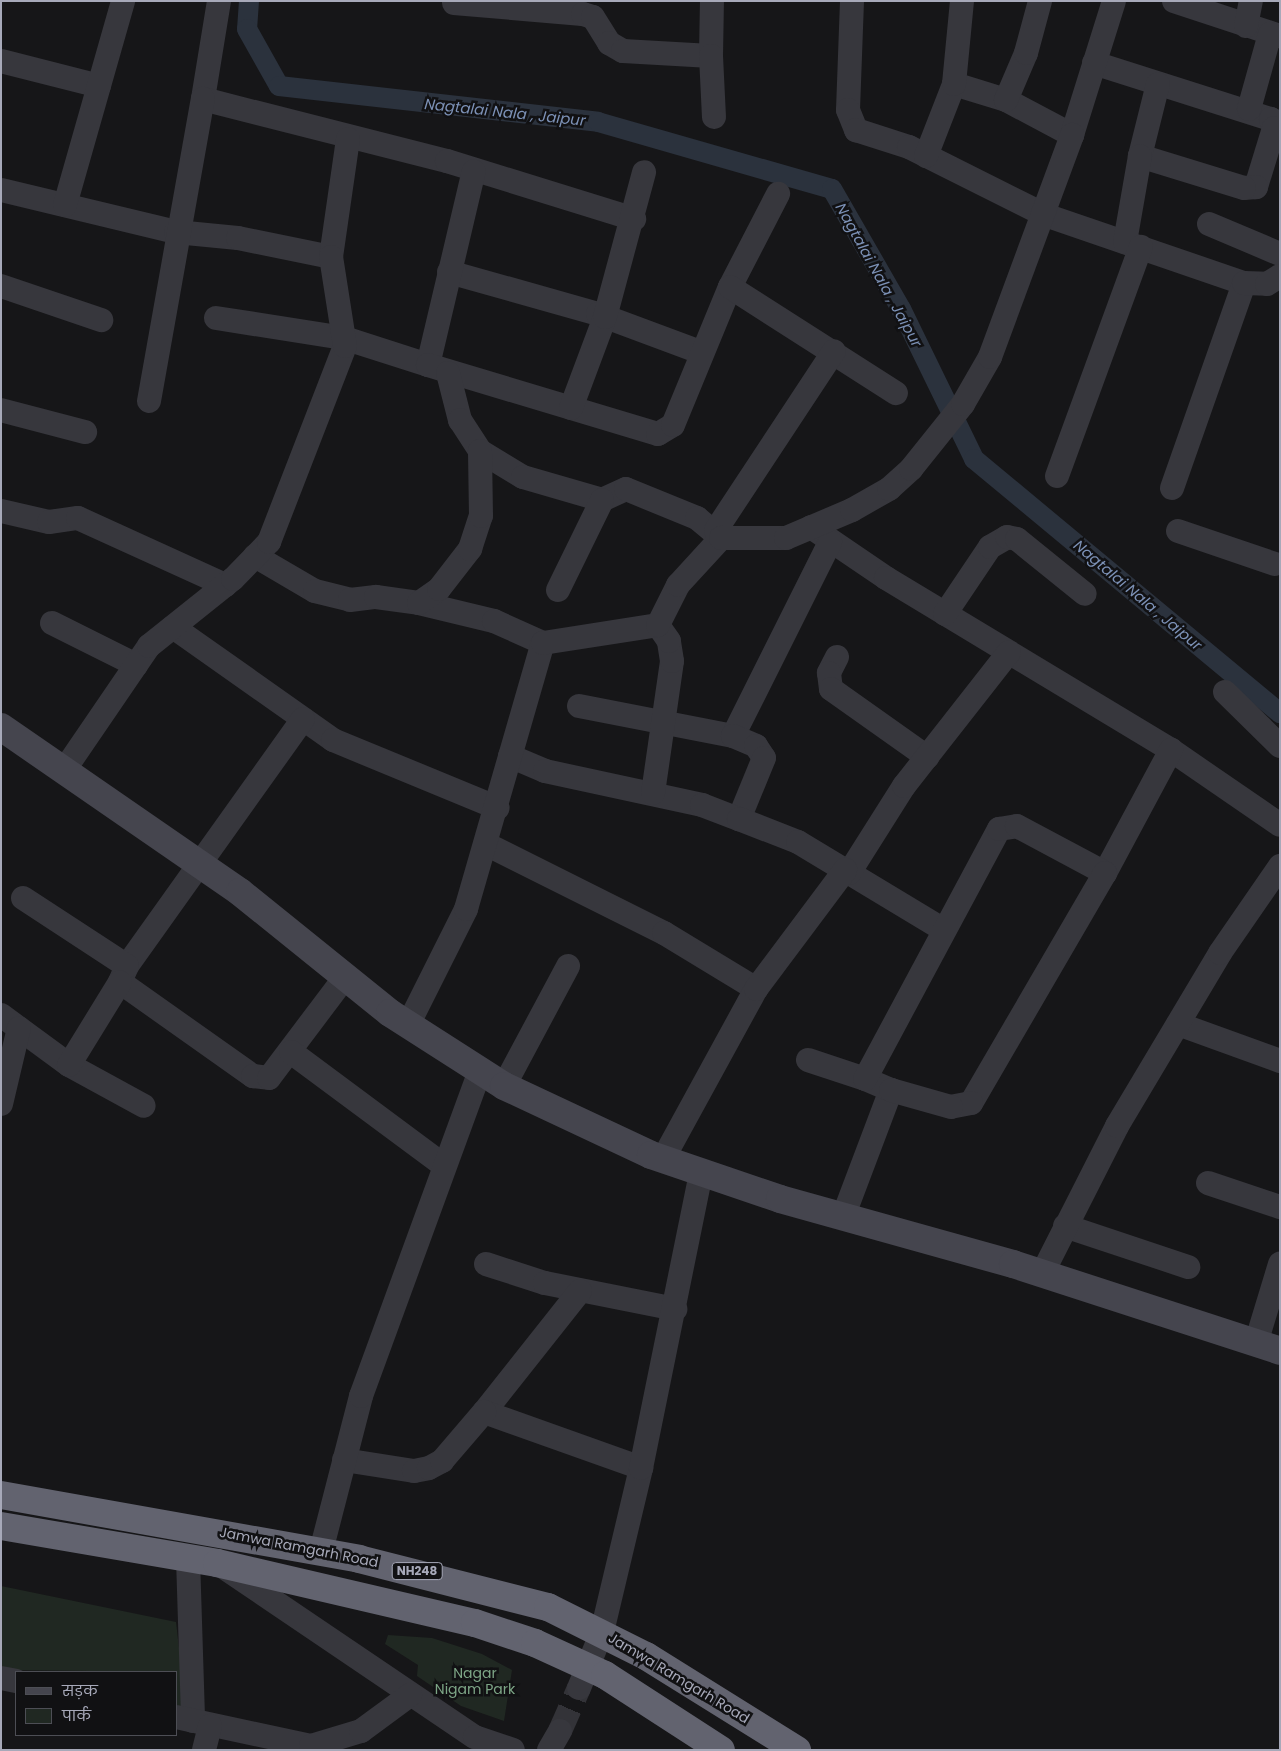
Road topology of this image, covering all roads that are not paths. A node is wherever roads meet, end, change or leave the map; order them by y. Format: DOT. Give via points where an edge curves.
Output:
graph roads {
  1 [pos="123,1"];
  2 [pos="219,1"];
  3 [pos="712,1"];
  4 [pos="852,1"];
  5 [pos="962,1"];
  6 [pos="1040,1"];
  7 [pos="1114,1"];
  8 [pos="1174,1"];
  9 [pos="1251,1"];
  10 [pos="448,2"];
  11 [pos="1246,26"];
  12 [pos="1275,35"];
  13 [pos="711,56"];
  14 [pos="1,61"];
  15 [pos="1094,63"];
  16 [pos="954,84"];
  17 [pos="1158,84"];
  18 [pos="99,86"];
  19 [pos="203,99"];
  20 [pos="1006,100"];
  21 [pos="1249,109"];
  22 [pos="714,117"];
  23 [pos="1072,135"];
  24 [pos="348,139"];
  25 [pos="926,156"];
  26 [pos="1140,156"];
  27 [pos="1273,160"];
  28 [pos="474,171"];
  29 [pos="644,172"];
  30 [pos="1,190"];
  31 [pos="778,194"];
  32 [pos="65,204"];
  33 [pos="1045,215"];
  34 [pos="634,219"];
  35 [pos="1209,224"];
  36 [pos="176,232"];
  37 [pos="1133,245"];
  38 [pos="1280,254"];
  39 [pos="331,257"];
  40 [pos="449,272"];
  41 [pos="1280,276"];
  42 [pos="1244,283"];
  43 [pos="730,287"];
  44 [pos="2,288"];
  45 [pos="606,317"];
  46 [pos="216,318"];
  47 [pos="101,320"];
  48 [pos="344,338"];
  49 [pos="834,351"];
  50 [pos="700,352"];
  51 [pos="438,369"];
  52 [pos="896,393"];
  53 [pos="148,401"];
  54 [pos="571,408"];
  55 [pos="1,410"];
  56 [pos="85,432"];
  57 [pos="480,451"];
  58 [pos="1057,476"];
  59 [pos="1172,488"];
  60 [pos="602,500"];
  61 [pos="1,511"];
  62 [pos="812,527"];
  63 [pos="1178,531"];
  64 [pos="719,534"];
  65 [pos="830,542"];
  66 [pos="256,556"];
  67 [pos="1278,558"];
  68 [pos="225,586"];
  69 [pos="558,590"];
  70 [pos="1085,594"];
  71 [pos="419,603"];
  72 [pos="945,614"];
  73 [pos="52,623"];
  74 [pos="658,625"];
  75 [pos="173,627"];
  76 [pos="543,643"];
  77 [pos="1009,652"];
  78 [pos="837,657"];
  79 [pos="136,665"];
  80 [pos="1224,692"];
  81 [pos="579,706"];
  82 [pos="303,719"];
  83 [pos="661,721"];
  84 [pos="1,727"];
  85 [pos="733,736"];
  86 [pos="1280,746"];
  87 [pos="1171,750"];
  88 [pos="510,756"];
  89 [pos="927,758"];
  90 [pos="66,769"];
  91 [pos="653,793"];
  92 [pos="498,808"];
  93 [pos="739,819"];
  94 [pos="1280,825"];
  95 [pos="486,844"];
  96 [pos="203,866"];
  97 [pos="1280,866"];
  98 [pos="847,872"];
  99 [pos="1105,873"];
  100 [pos="23,898"];
  101 [pos="942,929"];
  102 [pos="568,966"];
  103 [pos="124,974"];
  104 [pos="345,977"];
  105 [pos="756,989"];
  106 [pos="10,1022"];
  107 [pos="1178,1024"];
  108 [pos="408,1025"];
  109 [pos="292,1052"];
  110 [pos="808,1060"];
  111 [pos="1280,1061"];
  112 [pos="69,1065"];
  113 [pos="480,1071"];
  114 [pos="864,1079"];
  115 [pos="504,1086"];
  116 [pos="891,1090"];
  117 [pos="1,1104"];
  118 [pos="144,1106"];
  119 [pos="663,1159"];
  120 [pos="443,1165"];
  121 [pos="702,1172"];
  122 [pos="1208,1183"];
  123 [pos="1280,1207"];
  124 [pos="844,1217"];
  125 [pos="1065,1226"];
  126 [pos="486,1264"];
  127 [pos="1280,1264"];
  128 [pos="1188,1267"];
  129 [pos="1042,1274"];
  130 [pos="580,1291"];
  131 [pos="675,1309"];
  132 [pos="1268,1347"];
  133 [pos="484,1412"];
  134 [pos="344,1460"];
  135 [pos="641,1468"];
  136 [pos="1,1495"];
  137 [pos="1,1526"];
  138 [pos="321,1551"];
  139 [pos="188,1558"];
  140 [pos="217,1563"];
  141 [pos="602,1632"];
  142 [pos="1,1678"];
  143 [pos="584,1678"];
  144 [pos="15,1681"];
  145 [pos="410,1695"];
  146 [pos="193,1722"];
  147 [pos="204,1750"];
  148 [pos="513,1750"];
  149 [pos="721,1750"];
  150 [pos="797,1750"];
  1 -- 18 [label="street"];
  2 -- 19 [label="street"];
  3 -- 13 [label="street"];
  4 -- 25 [label="street" via="848,110 856,130"];
  5 -- 16 [label="street"];
  6 -- 20 [label="street" via="1026,53"];
  7 -- 15 [label="street"];
  8 -- 11 [label="street"];
  9 -- 11 [label="street"];
  10 -- 13 [label="street" via="584,14 594,17 609,43 623,51"];
  11 -- 12 [label="street"];
  12 -- 21 [label="street"];
  13 -- 22 [label="street"];
  14 -- 18 [label="street"];
  15 -- 17 [label="street"];
  15 -- 23 [label="street"];
  16 -- 20 [label="street"];
  16 -- 25 [label="street"];
  17 -- 21 [label="street"];
  17 -- 26 [label="street"];
  18 -- 32 [label="street"];
  19 -- 24 [label="street"];
  19 -- 36 [label="street"];
  20 -- 23 [label="street"];
  21 -- 27 [label="street" via="1271,120 1274,128"];
  23 -- 33 [label="street"];
  24 -- 28 [label="street"];
  24 -- 39 [label="street"];
  25 -- 33 [label="street"];
  26 -- 27 [label="street" via="1253,188"];
  26 -- 37 [label="street"];
  28 -- 34 [label="street"];
  28 -- 40 [label="street"];
  29 -- 34 [label="street"];
  30 -- 32 [label="street"];
  31 -- 43 [label="street"];
  32 -- 36 [label="street"];
  33 -- 37 [label="street"];
  33 -- 62 [label="street" via="990,357 963,404 934,444 889,489"];
  34 -- 45 [label="street"];
  35 -- 38 [label="street"];
  36 -- 39 [label="street" via="238,238"];
  36 -- 53 [label="street"];
  37 -- 42 [label="street"];
  37 -- 58 [label="street"];
  39 -- 48 [label="street"];
  40 -- 45 [label="street"];
  40 -- 51 [label="street"];
  41 -- 42 [label="street" via="1267,284"];
  42 -- 59 [label="street"];
  43 -- 49 [label="street"];
  43 -- 50 [label="street"];
  44 -- 47 [label="street"];
  45 -- 50 [label="street"];
  45 -- 54 [label="street"];
  46 -- 48 [label="street"];
  48 -- 51 [label="street"];
  48 -- 66 [label="street" via="345,346 269,542"];
  49 -- 52 [label="street"];
  49 -- 64 [label="street"];
  50 -- 54 [label="street" via="667,430 649,433"];
  51 -- 54 [label="street"];
  51 -- 57 [label="street" via="460,420"];
  55 -- 56 [label="street"];
  57 -- 60 [label="street" via="523,477"];
  57 -- 71 [label="street" via="481,516 470,549 439,589"];
  60 -- 64 [label="street" via="626,489 669,504"];
  60 -- 69 [label="street"];
  61 -- 68 [label="street" via="49,522 78,518"];
  62 -- 64 [label="street" via="786,538"];
  62 -- 65 [label="street"];
  63 -- 67 [label="street"];
  64 -- 74 [label="street" via="678,585"];
  65 -- 72 [label="street"];
  65 -- 85 [label="street"];
  66 -- 68 [label="street"];
  66 -- 71 [label="street" via="315,590 350,600 376,597"];
  68 -- 75 [label="street"];
  70 -- 72 [label="street" via="1017,539 1007,537 990,547"];
  71 -- 76 [label="street" via="494,621"];
  72 -- 77 [label="street"];
  73 -- 79 [label="street"];
  74 -- 76 [label="street"];
  74 -- 83 [label="street" via="671,650"];
  75 -- 79 [label="street" via="149,646"];
  75 -- 82 [label="street"];
  76 -- 88 [label="street"];
  77 -- 87 [label="street"];
  77 -- 89 [label="street"];
  78 -- 89 [label="street" via="829,673 831,689"];
  79 -- 90 [label="street"];
  80 -- 86 [label="street"];
  81 -- 83 [label="street"];
  82 -- 92 [label="street" via="333,740 425,782"];
  82 -- 96 [label="street"];
  83 -- 85 [label="street"];
  83 -- 91 [label="street"];
  84 -- 90 [label="street"];
  85 -- 93 [label="street" via="756,746 764,758"];
  87 -- 94 [label="street"];
  87 -- 99 [label="street"];
  88 -- 91 [label="street" via="544,771"];
  88 -- 92 [label="street"];
  89 -- 98 [label="street"];
  90 -- 96 [label="street"];
  91 -- 93 [label="street"];
  92 -- 95 [label="street"];
  93 -- 98 [label="street" via="798,842"];
  95 -- 105 [label="street" via="664,933"];
  95 -- 108 [label="street" via="466,908"];
  96 -- 103 [label="street"];
  96 -- 104 [label="street"];
  97 -- 107 [label="street"];
  98 -- 101 [label="street"];
  98 -- 105 [label="street"];
  99 -- 101 [label="street" via="1006,824"];
  99 -- 116 [label="street" via="971,1103 951,1107"];
  100 -- 103 [label="street"];
  101 -- 114 [label="street"];
  102 -- 115 [label="street"];
  103 -- 109 [label="street" via="253,1076 275,1075"];
  103 -- 112 [label="street"];
  104 -- 108 [label="street"];
  104 -- 109 [label="street"];
  105 -- 119 [label="street"];
  106 -- 112 [label="street"];
  106 -- 117 [label="street"];
  107 -- 111 [label="street"];
  107 -- 125 [label="street"];
  108 -- 113 [label="street"];
  109 -- 120 [label="street"];
  110 -- 114 [label="street"];
  112 -- 118 [label="street"];
  113 -- 115 [label="street"];
  113 -- 120 [label="street"];
  114 -- 116 [label="street"];
  115 -- 119 [label="street"];
  116 -- 124 [label="street"];
  119 -- 121 [label="street"];
  120 -- 134 [label="street" via="361,1396"];
  121 -- 124 [label="street"];
  121 -- 131 [label="street"];
  122 -- 123 [label="street"];
  124 -- 129 [label="street"];
  125 -- 128 [label="street"];
  125 -- 129 [label="street"];
  126 -- 130 [label="street"];
  127 -- 132 [label="street"];
  129 -- 132 [label="street"];
  130 -- 131 [label="street"];
  130 -- 133 [label="street"];
  131 -- 135 [label="street"];
  133 -- 134 [label="street" via="442,1460 429,1468 414,1471"];
  133 -- 135 [label="street"];
  134 -- 138 [label="street"];
  135 -- 141 [label="street"];
  136 -- 138 [label="highway, Jamwa Ramgarh Road / NH248"];
  137 -- 139 [label="highway, NH248"];
  138 -- 141 [label="highway, Jamwa Ramgarh Road / NH248" via="507,1595"];
  139 -- 140 [label="highway, NH248"];
  139 -- 146 [label="street"];
  140 -- 143 [label="highway, NH248" via="475,1623"];
  140 -- 145 [label="street"];
  141 -- 143 [label="street"];
  141 -- 150 [label="highway, Jamwa Ramgarh Road / NH248"];
  142 -- 144 [label="street"];
  143 -- 149 [label="highway, NH248"];
  145 -- 146 [label="street" via="361,1731 311,1746"];
  145 -- 148 [label="street" via="475,1737"];
  146 -- 147 [label="street"];
}
